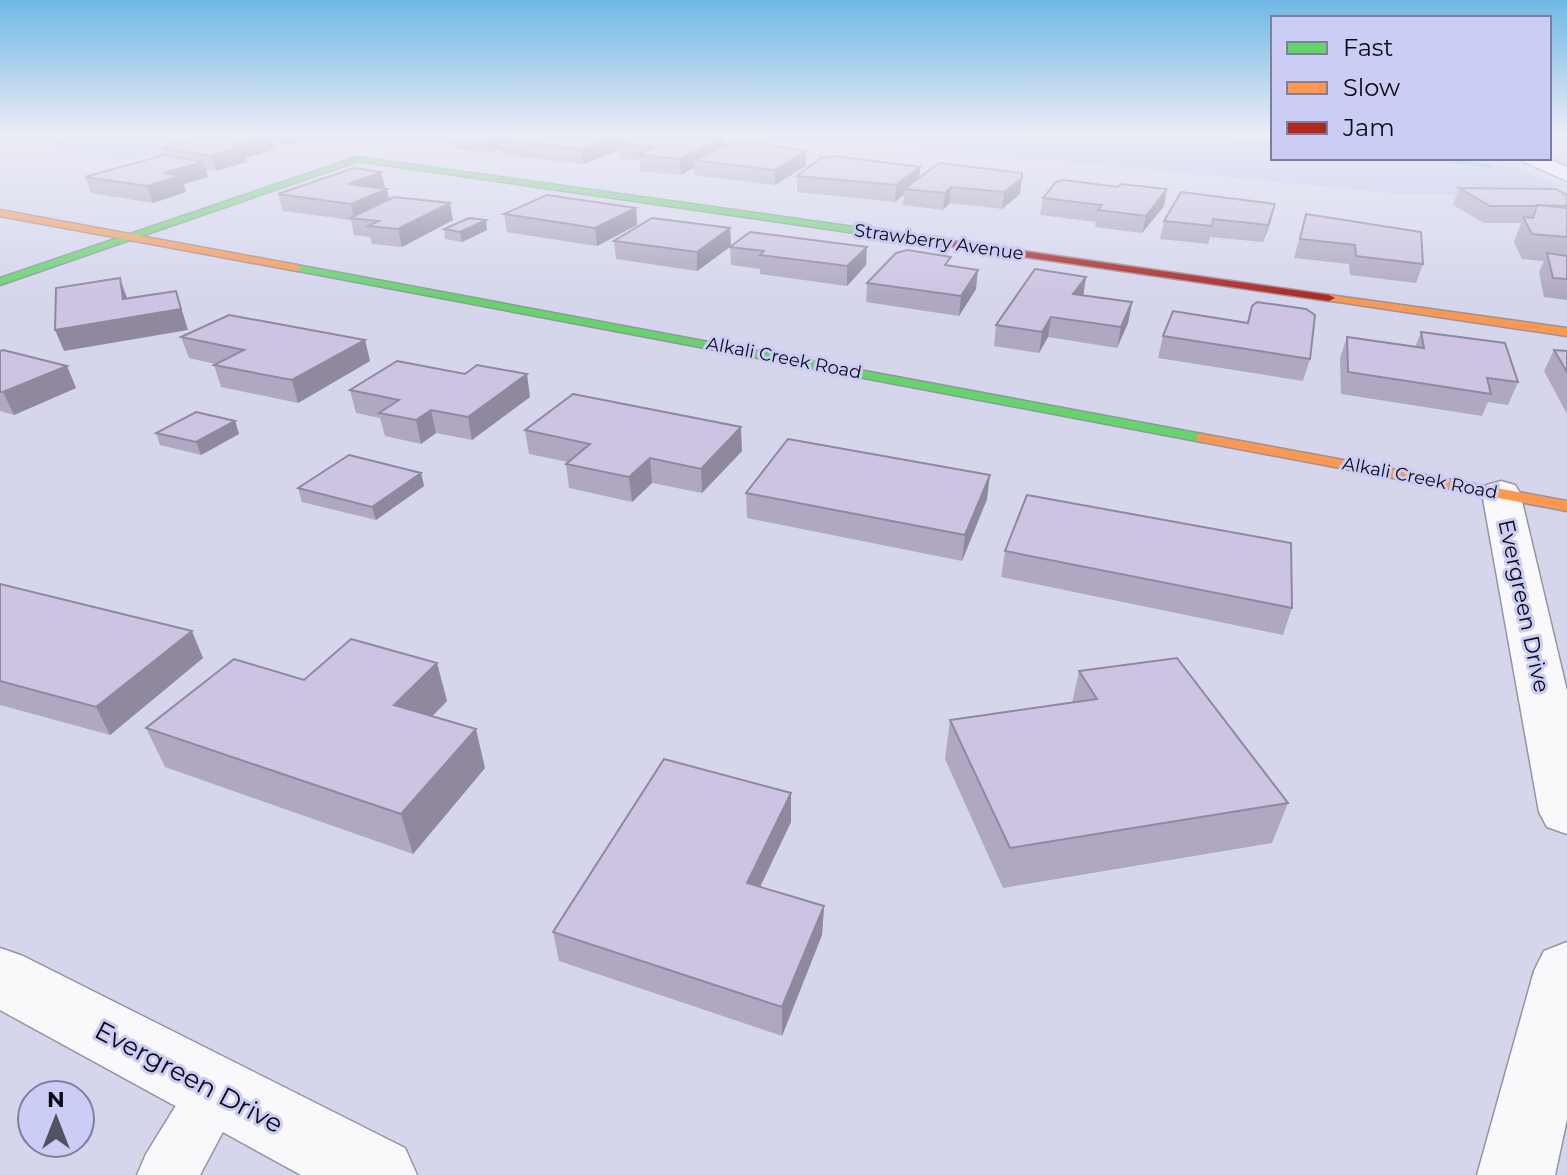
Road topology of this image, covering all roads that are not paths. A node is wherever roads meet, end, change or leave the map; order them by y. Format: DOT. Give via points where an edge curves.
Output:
graph roads {
  1 [pos="268,189"];
  2 [pos="566,189"];
  3 [pos="0,213"];
  4 [pos="131,235"];
  5 [pos="0,282"];
  6 [pos="1567,332"];
  7 [pos="1501,493"];
  8 [pos="1567,506"];
  9 [pos="1567,812"];
  10 [pos="1567,971"];
  11 [pos="0,977"];
  12 [pos="216,1092"];
  13 [pos="167,1175"];
  14 [pos="378,1175"];
  15 [pos="1516,1175"];
  1 -- 4 [label="street, Strawberry Avenue"];
  2 -- 6 [label="street, Strawberry Avenue"];
  3 -- 4 [label="street, Alkali Creek Road"];
  4 -- 5 [label="street, Strawberry Avenue"];
  4 -- 7 [label="street, Alkali Creek Road"];
  7 -- 8 [label="street, Alkali Creek Road"];
  7 -- 9 [label="street, Evergreen Drive"];
  10 -- 15 [label="street"];
  11 -- 12 [label="street, Evergreen Drive"];
  12 -- 13 [label="lane"];
  12 -- 14 [label="street, Evergreen Drive"];
}
